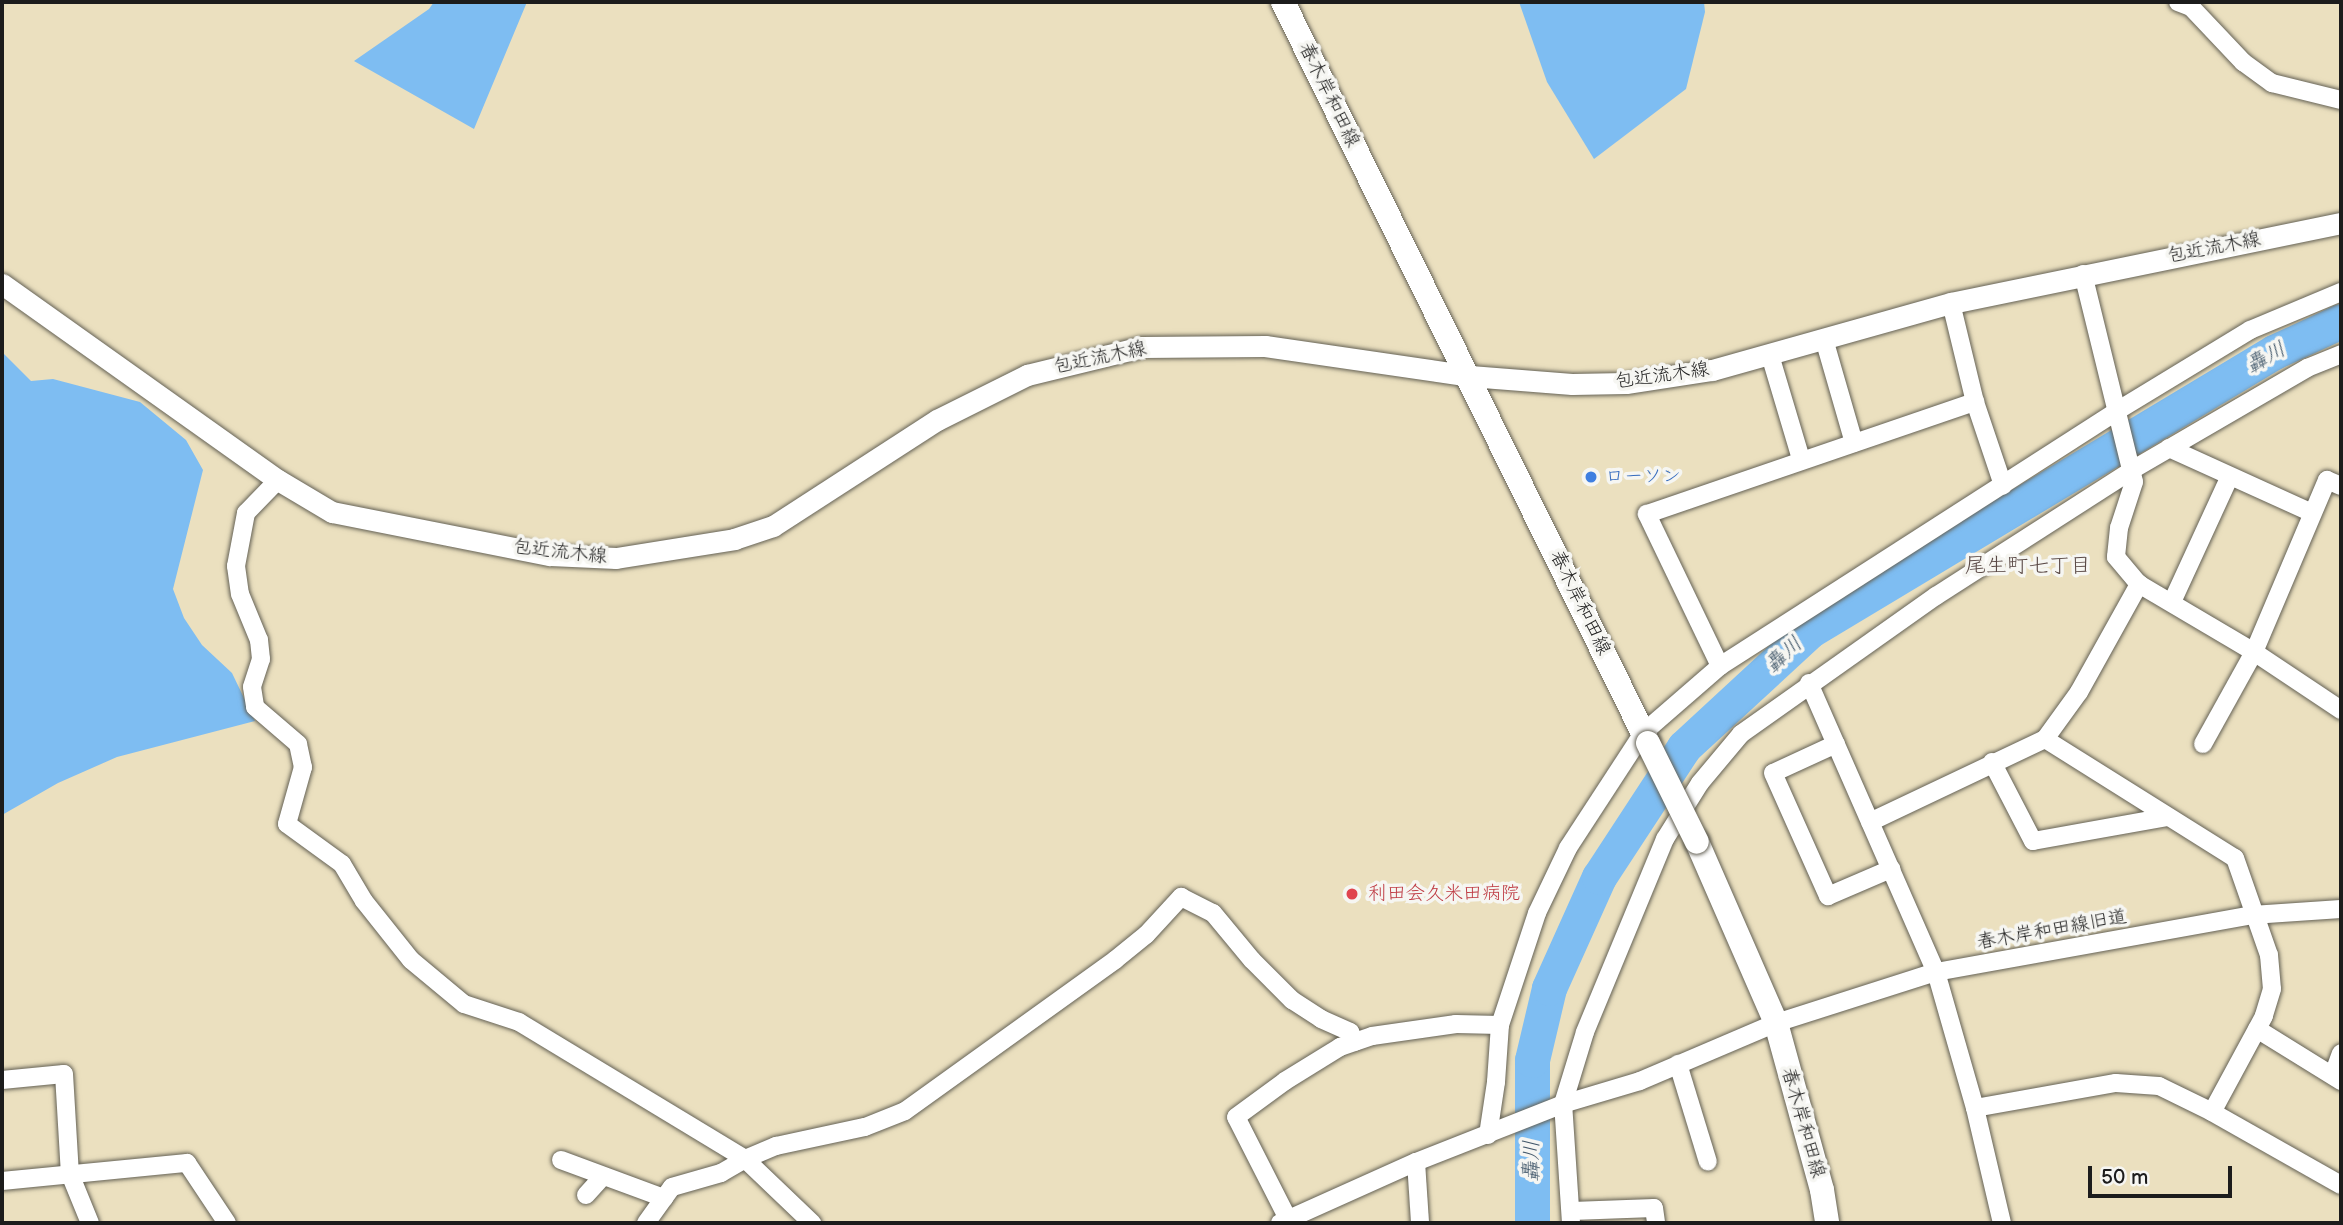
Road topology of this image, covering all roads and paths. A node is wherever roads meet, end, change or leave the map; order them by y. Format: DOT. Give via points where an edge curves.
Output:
graph roads {
  1 [pos="1283,2"];
  2 [pos="2178,2"];
  3 [pos="2341,100"];
  4 [pos="2341,223"];
  5 [pos="2083,274"];
  6 [pos="2,284"];
  7 [pos="2341,292"];
  8 [pos="1951,303"];
  9 [pos="1824,339"];
  10 [pos="2341,354"];
  11 [pos="1770,355"];
  12 [pos="1470,376"];
  13 [pos="1975,402"];
  14 [pos="2117,411"];
  15 [pos="1854,443"];
  16 [pos="2169,448"];
  17 [pos="1801,459"];
  18 [pos="2132,470"];
  19 [pos="2229,478"];
  20 [pos="278,481"];
  21 [pos="2003,485"];
  22 [pos="2341,486"];
  23 [pos="2312,513"];
  24 [pos="2139,584"];
  25 [pos="2172,602"];
  26 [pos="2254,652"];
  27 [pos="1720,666"];
  28 [pos="1809,683"];
  29 [pos="2341,709"];
  30 [pos="1646,738"];
  31 [pos="2045,739"];
  32 [pos="1836,744"];
  33 [pos="2203,744"];
  34 [pos="1992,762"];
  35 [pos="2168,817"];
  36 [pos="1870,822"];
  37 [pos="1891,869"];
  38 [pos="2341,909"];
  39 [pos="2252,915"];
  40 [pos="1936,972"];
  41 [pos="1776,1023"];
  42 [pos="1500,1025"];
  43 [pos="2257,1029"];
  44 [pos="1355,1042"];
  45 [pos="2341,1053"];
  46 [pos="1678,1064"];
  47 [pos="2337,1078"];
  48 [pos="2,1080"];
  49 [pos="1559,1106"];
  50 [pos="1975,1108"];
  51 [pos="2212,1111"];
  52 [pos="1488,1135"];
  53 [pos="745,1159"];
  54 [pos="561,1160"];
  55 [pos="1416,1162"];
  56 [pos="1709,1162"];
  57 [pos="70,1174"];
  58 [pos="603,1176"];
  59 [pos="2,1181"];
  60 [pos="2341,1185"];
  61 [pos="586,1195"];
  62 [pos="664,1198"];
  63 [pos="1572,1217"];
  64 [pos="1284,1221"];
  65 [pos="90,1223"];
  66 [pos="227,1223"];
  67 [pos="646,1223"];
  68 [pos="812,1223"];
  69 [pos="1420,1223"];
  70 [pos="1656,1223"];
  71 [pos="1827,1223"];
  72 [pos="2003,1223"];
  1 -- 12 [label="main road, 春木岸和田線"];
  2 -- 3 [label="street" via="2191,6 2243,62 2272,83"];
  4 -- 5 [label="street, 包近流木線"];
  5 -- 8 [label="street, 包近流木線"];
  5 -- 14 [label="street"];
  6 -- 20 [label="street, 包近流木線"];
  7 -- 14 [label="street" via="2250,330"];
  8 -- 9 [label="street, 包近流木線"];
  8 -- 13 [label="street"];
  9 -- 11 [label="street, 包近流木線"];
  9 -- 15 [label="street"];
  10 -- 16 [label="street"];
  11 -- 12 [label="street, 包近流木線" via="1712,370 1626,383"];
  11 -- 17 [label="street"];
  12 -- 20 [label="street, 包近流木線" via="1265,346 1142,347 1027,375 937,420 773,526 734,539 617,558 550,555 353,518 332,512"];
  12 -- 30 [label="main road, 春木岸和田線"];
  13 -- 15 [label="street"];
  13 -- 21 [label="street"];
  14 -- 18 [label="street"];
  14 -- 21 [label="street"];
  15 -- 17 [label="street"];
  16 -- 18 [label="street"];
  16 -- 19 [label="street"];
  17 -- 27 [label="street" via="1647,514"];
  18 -- 24 [label="street" via="2134,482 2119,528 2116,557"];
  18 -- 28 [label="street"];
  19 -- 23 [label="street"];
  19 -- 25 [label="street"];
  20 -- 53 [label="street" via="246,513 236,566 240,594 259,640 261,659 251,687 256,707 298,744 303,768 287,824 342,864 364,901 411,960 464,1004 519,1022"];
  21 -- 27 [label="street"];
  22 -- 23 [label="street" via="2326,480"];
  23 -- 26 [label="street"];
  24 -- 25 [label="street"];
  24 -- 31 [label="street" via="2079,692"];
  25 -- 26 [label="street"];
  26 -- 29 [label="street"];
  26 -- 33 [label="street"];
  27 -- 30 [label="street"];
  28 -- 32 [label="street"];
  28 -- 49 [label="street" via="1741,734 1700,783 1665,839 1584,1032"];
  30 -- 41 [label="main road, 春木岸和田線, bridge"];
  30 -- 42 [label="street" via="1575,838 1542,902"];
  31 -- 34 [label="street"];
  31 -- 35 [label="street"];
  32 -- 36 [label="street"];
  32 -- 37 [label="street" via="1773,773 1828,896"];
  34 -- 35 [label="street" via="2033,841"];
  34 -- 36 [label="street"];
  35 -- 39 [label="street" via="2235,858"];
  36 -- 37 [label="street"];
  37 -- 40 [label="street"];
  38 -- 39 [label="street, 春木岸和田線旧道"];
  39 -- 40 [label="street, 春木岸和田線旧道"];
  39 -- 43 [label="street" via="2269,955 2272,989"];
  40 -- 41 [label="street, 春木岸和田線旧道"];
  40 -- 50 [label="street"];
  41 -- 46 [label="street, 春木岸和田線旧道"];
  41 -- 71 [label="main road, 春木岸和田線"];
  42 -- 44 [label="street" via="1456,1024"];
  42 -- 52 [label="street"];
  43 -- 47 [label="street"];
  43 -- 51 [label="street"];
  44 -- 53 [label="street" via="1350,1032 1292,1000 1213,913 1181,897 1115,960 905,1111 865,1127 776,1146"];
  44 -- 64 [label="street" via="1285,1081 1236,1117"];
  45 -- 47 [label="street"];
  46 -- 49 [label="street, 春木岸和田線旧道"];
  46 -- 56 [label="street"];
  48 -- 57 [label="street" via="64,1074"];
  49 -- 52 [label="street, 春木岸和田線旧道"];
  49 -- 63 [label="street"];
  50 -- 51 [label="street" via="2116,1083 2159,1086"];
  50 -- 72 [label="street"];
  51 -- 60 [label="street"];
  52 -- 55 [label="street, 春木岸和田線旧道"];
  53 -- 62 [label="street" via="722,1173 672,1187"];
  53 -- 68 [label="street"];
  54 -- 58 [label="street"];
  55 -- 64 [label="street, 春木岸和田線旧道"];
  55 -- 69 [label="street"];
  57 -- 59 [label="street"];
  57 -- 65 [label="street"];
  57 -- 66 [label="street" via="187,1163"];
  58 -- 61 [label="street"];
  58 -- 62 [label="street"];
  62 -- 67 [label="street"];
  63 -- 70 [label="street" via="1654,1208"];
}
